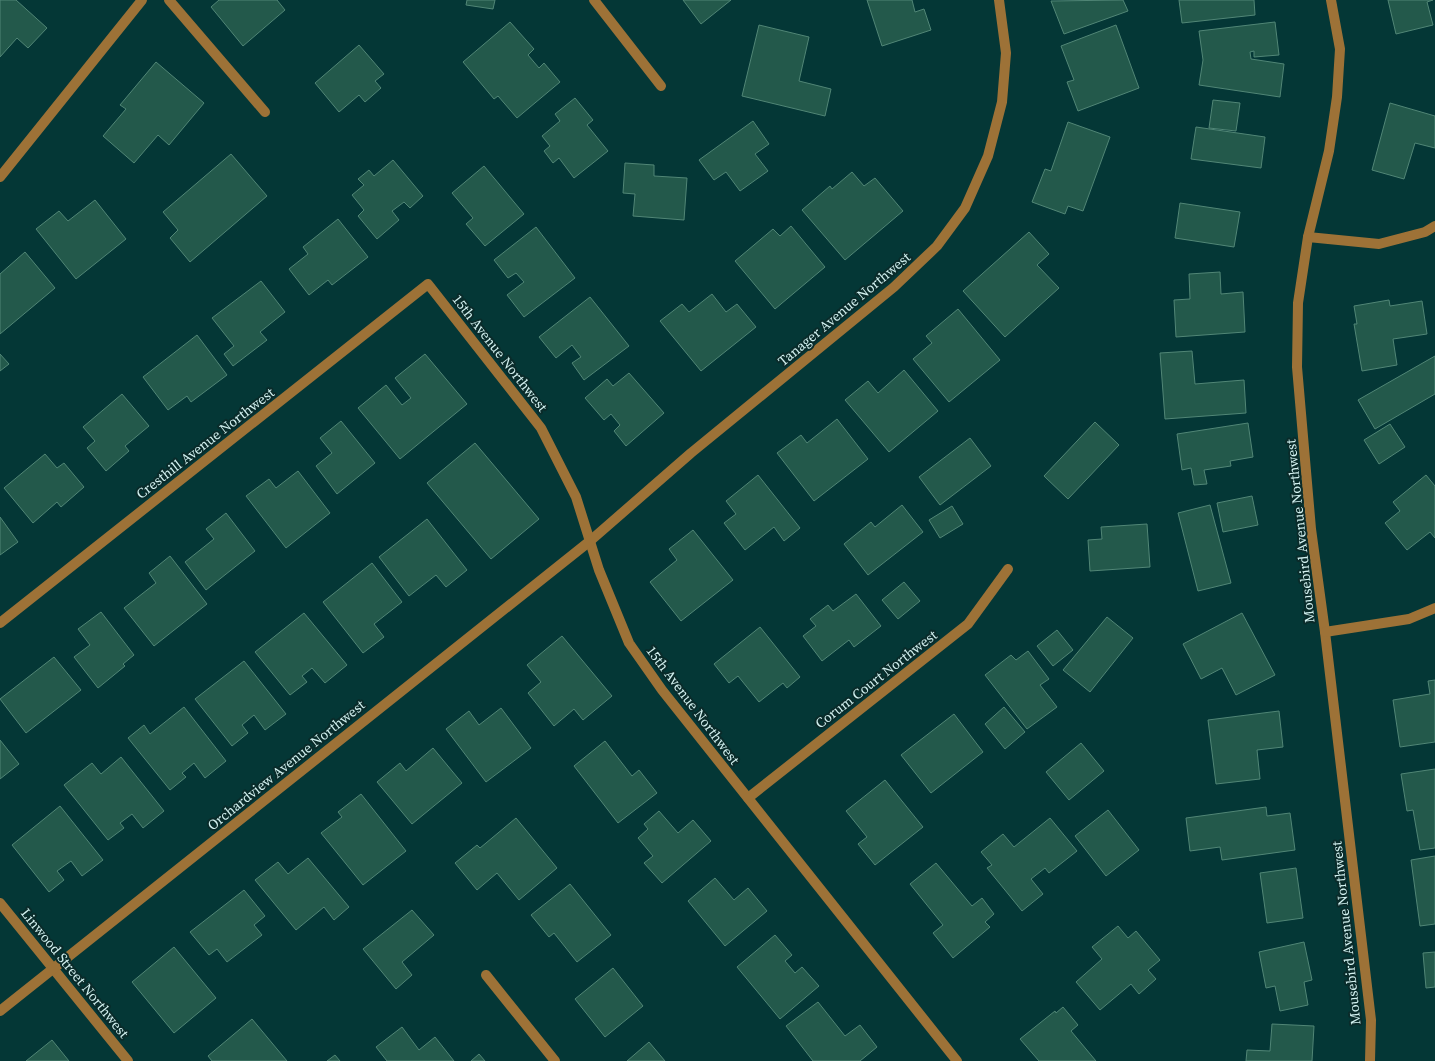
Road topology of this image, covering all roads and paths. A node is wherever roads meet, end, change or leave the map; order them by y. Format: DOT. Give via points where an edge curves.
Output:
graph roads {
  1 [pos="142,0"];
  2 [pos="169,0"];
  3 [pos="594,0"];
  4 [pos="999,0"];
  5 [pos="1331,0"];
  6 [pos="660,86"];
  7 [pos="265,112"];
  8 [pos="0,177"];
  9 [pos="1435,226"];
  10 [pos="1308,237"];
  11 [pos="428,284"];
  12 [pos="590,541"];
  13 [pos="1008,569"];
  14 [pos="1435,608"];
  15 [pos="0,624"];
  16 [pos="1325,632"];
  17 [pos="748,798"];
  18 [pos="0,903"];
  19 [pos="53,969"];
  20 [pos="486,975"];
  21 [pos="0,1011"];
  22 [pos="128,1061"];
  23 [pos="555,1061"];
  24 [pos="958,1061"];
  25 [pos="1370,1061"];
  1 -- 8 [label="street"];
  2 -- 7 [label="street"];
  3 -- 6 [label="street"];
  4 -- 12 [label="street, Tanager Avenue Northwest" via="1006,53 1002,102 988,156 965,208 937,246 894,287 691,453"];
  5 -- 10 [label="street, Mousebird Avenue Northwest" via="1340,49 1338,97 1329,151"];
  9 -- 10 [label="street" via="1426,232 1379,244"];
  10 -- 16 [label="street, Mousebird Avenue Northwest" via="1298,303 1297,367 1311,529"];
  11 -- 12 [label="street, 15th Avenue Northwest" via="541,428 576,497"];
  11 -- 15 [label="street, Cresthill Avenue Northwest"];
  12 -- 17 [label="street, 15th Avenue Northwest" via="629,643"];
  12 -- 19 [label="street, Orchardview Avenue Northwest"];
  13 -- 17 [label="street, Corum Court Northwest" via="968,624"];
  14 -- 16 [label="street" via="1409,619"];
  16 -- 25 [label="street, Mousebird Avenue Northwest" via="1371,1020"];
  17 -- 24 [label="street, 15th Avenue Northwest"];
  18 -- 19 [label="street, Linwood Street Northwest"];
  19 -- 21 [label="street, Orchardview Avenue Northwest"];
  19 -- 22 [label="street, Linwood Street Northwest"];
  20 -- 23 [label="street"];
}
